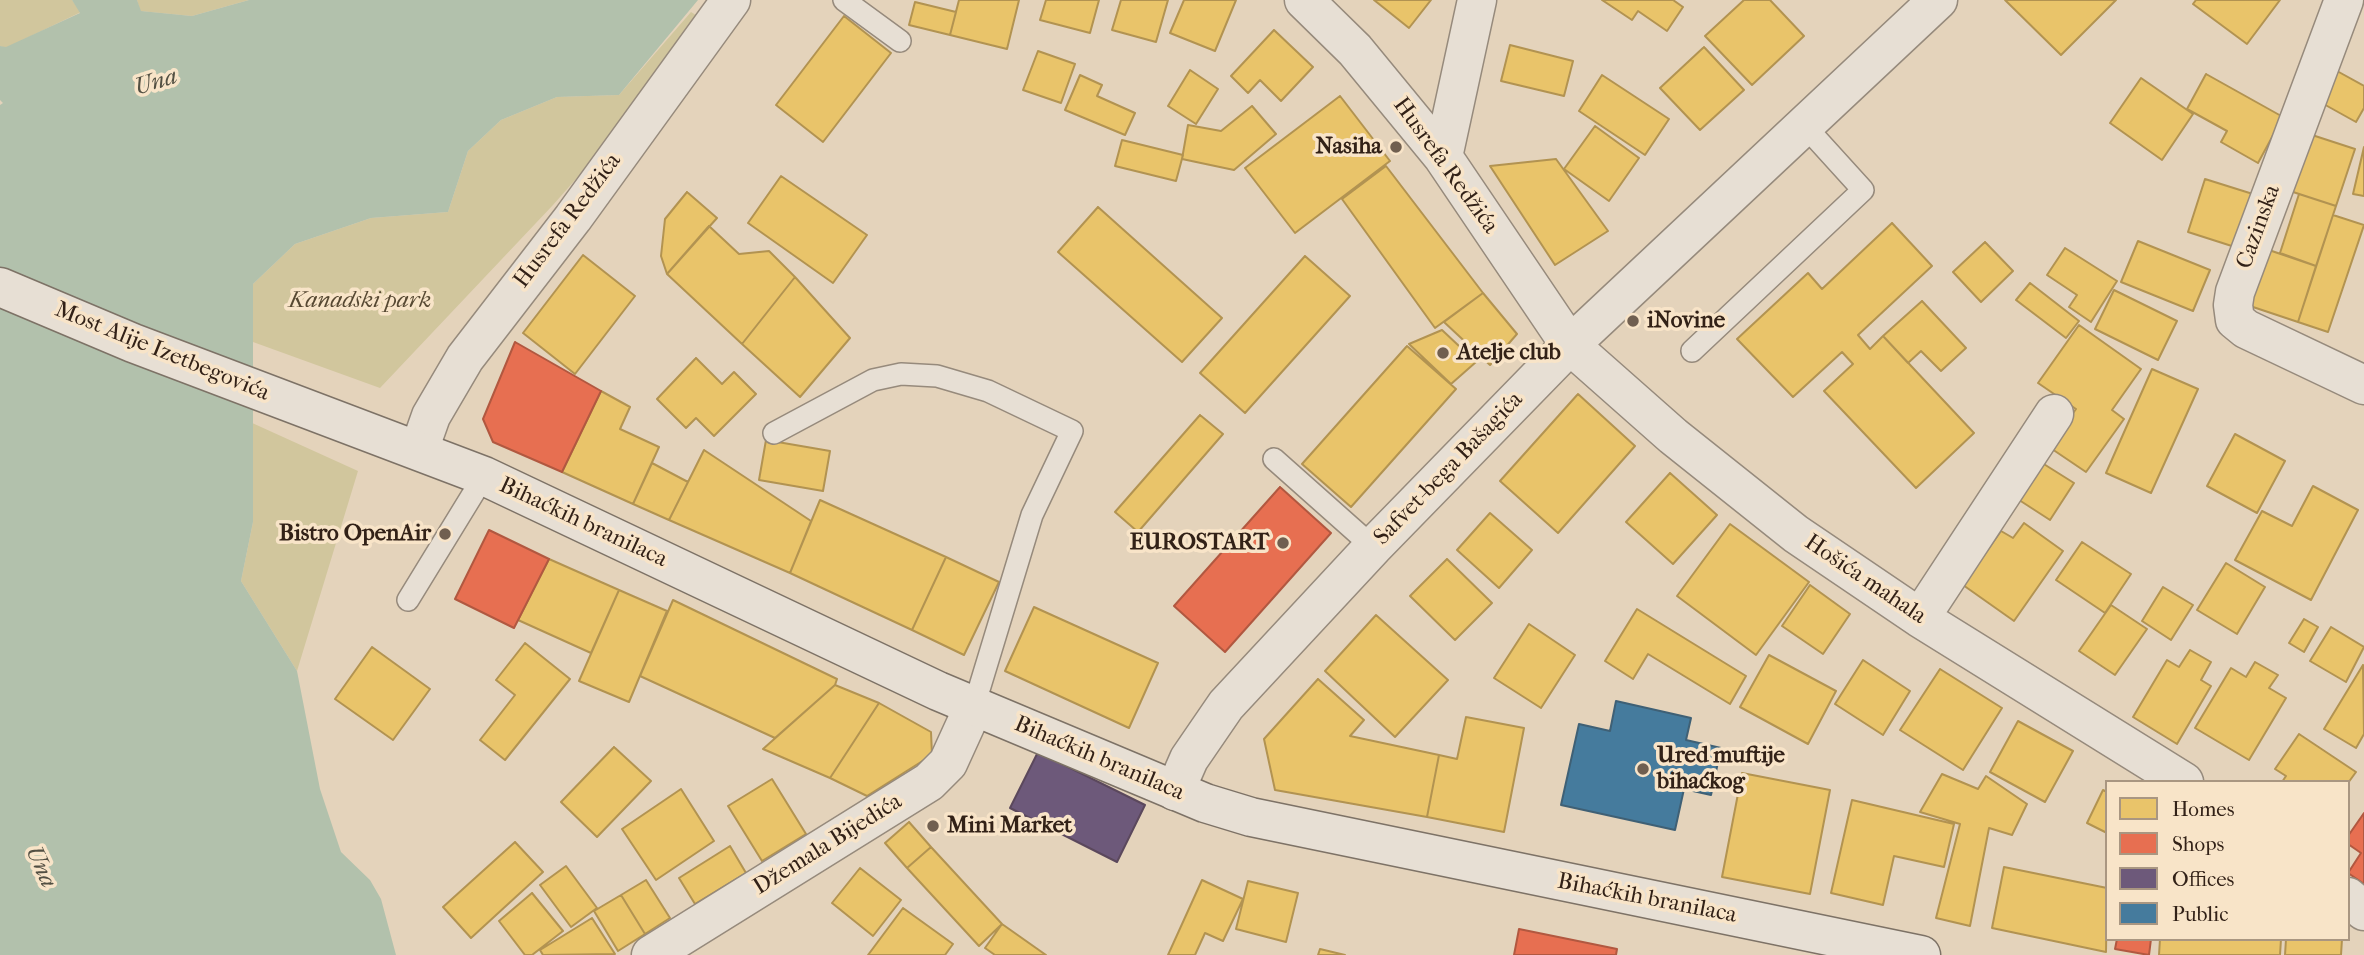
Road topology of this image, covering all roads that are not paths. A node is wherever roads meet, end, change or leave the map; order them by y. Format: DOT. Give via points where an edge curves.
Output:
graph roads {
  1 [pos="731,0"];
  2 [pos="844,0"];
  3 [pos="1304,0"];
  4 [pos="1477,0"];
  5 [pos="1938,0"];
  6 [pos="2344,0"];
  7 [pos="900,41"];
  8 [pos="1804,125"];
  9 [pos="1443,157"];
  10 [pos="0,287"];
  11 [pos="1570,345"];
  12 [pos="1692,351"];
  13 [pos="2364,385"];
  14 [pos="2054,414"];
  15 [pos="325,415"];
  16 [pos="774,433"];
  17 [pos="419,450"];
  18 [pos="1274,459"];
  19 [pos="484,477"];
  20 [pos="1373,547"];
  21 [pos="408,600"];
  22 [pos="1920,618"];
  23 [pos="974,706"];
  24 [pos="2181,780"];
  25 [pos="1175,791"];
  26 [pos="2350,899"];
  27 [pos="2364,911"];
  28 [pos="651,955"];
  29 [pos="1922,955"];
  1 -- 17 [label="street, Husrefa Redžića" via="573,218 464,358 431,416"];
  2 -- 7 [label="lane"];
  3 -- 9 [label="street, Husrefa Redžića" via="1355,50"];
  4 -- 9 [label="street"];
  5 -- 8 [label="street, Safvet-bega Bašagića"];
  6 -- 13 [label="street, Cazinska" via="2233,306 2235,320 2246,329"];
  8 -- 11 [label="street, Safvet-bega Bašagića"];
  8 -- 12 [label="lane" via="1863,190"];
  9 -- 11 [label="street, Husrefa Redžića"];
  10 -- 15 [label="street, Most Alije Izetbegovića"];
  11 -- 20 [label="street, Safvet-bega Bašagića"];
  11 -- 22 [label="street, Hošića mahala" via="1672,436 1797,534"];
  14 -- 22 [label="street"];
  15 -- 17 [label="street, Bihaćkih branilaca"];
  16 -- 23 [label="lane" via="873,380 901,374 937,376 988,391 1072,431 1032,515"];
  17 -- 19 [label="street, Bihaćkih branilaca"];
  18 -- 20 [label="lane"];
  19 -- 21 [label="lane"];
  19 -- 23 [label="street, Bihaćkih branilaca"];
  20 -- 25 [label="street, Safvet-bega Bašagića" via="1226,705 1189,759"];
  22 -- 24 [label="street, Hošića mahala"];
  23 -- 25 [label="street, Bihaćkih branilaca"];
  23 -- 28 [label="street, Džemala Bijedića" via="948,763 929,782"];
  25 -- 29 [label="street, Bihaćkih branilaca" via="1251,817"];
  26 -- 27 [label="street"];
}
